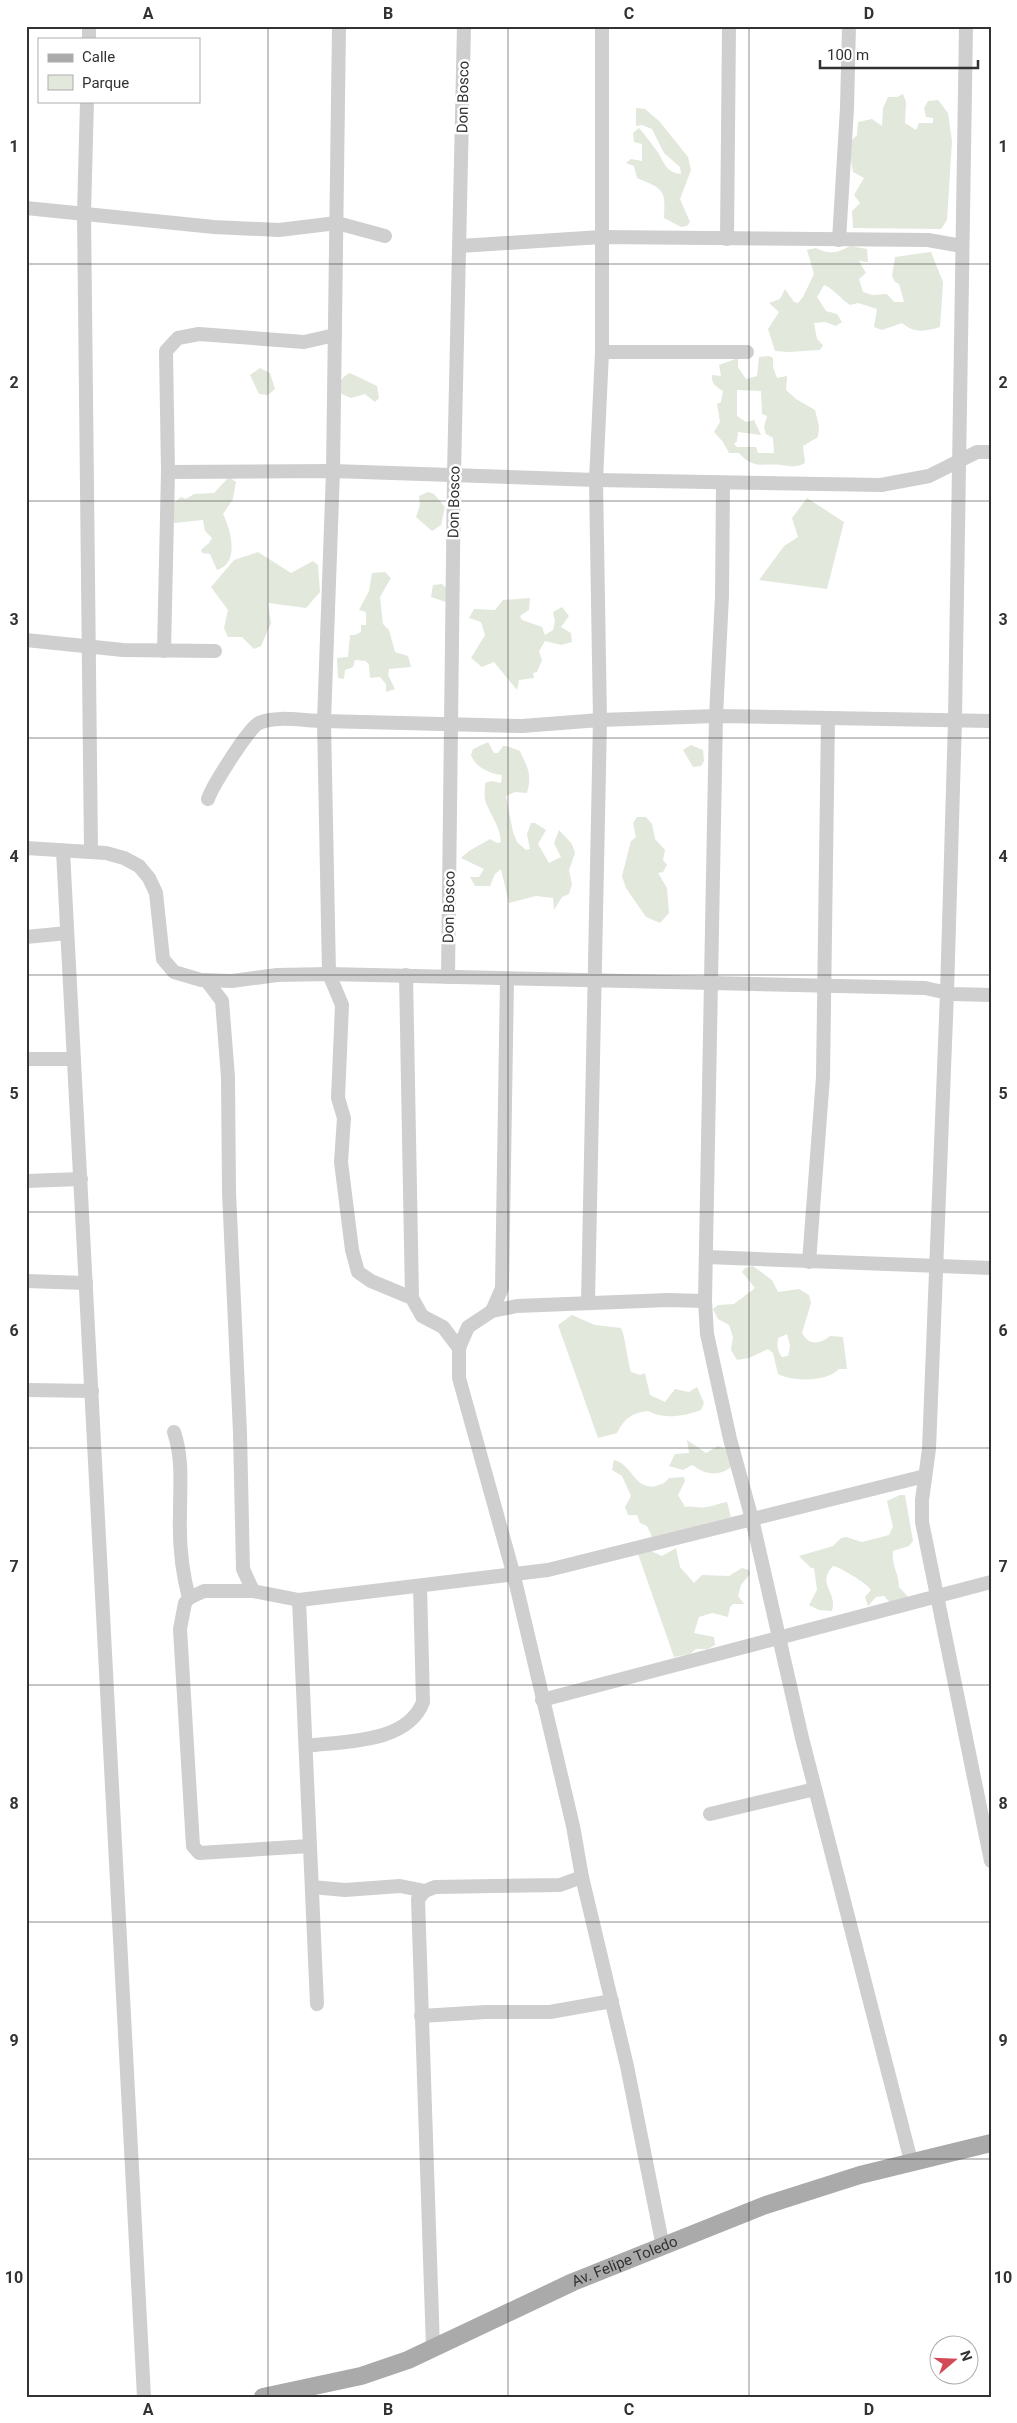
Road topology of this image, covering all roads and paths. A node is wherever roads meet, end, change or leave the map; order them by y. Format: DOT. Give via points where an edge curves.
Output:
graph roads {
  1 [pos="339,26"];
  2 [pos="464,26"];
  3 [pos="602,26"];
  4 [pos="729,26"];
  5 [pos="848,26"];
  6 [pos="966,26"];
  7 [pos="87,102"];
  8 [pos="26,208"];
  9 [pos="84,213"];
  10 [pos="336,223"];
  11 [pos="385,236"];
  12 [pos="601,238"];
  13 [pos="727,239"];
  14 [pos="839,240"];
  15 [pos="460,246"];
  16 [pos="962,246"];
  17 [pos="335,335"];
  18 [pos="602,352"];
  19 [pos="747,352"];
  20 [pos="991,452"];
  21 [pos="958,461"];
  22 [pos="333,471"];
  23 [pos="168,472"];
  24 [pos="454,474"];
  25 [pos="596,480"];
  26 [pos="723,483"];
  27 [pos="26,640"];
  28 [pos="88,645"];
  29 [pos="164,651"];
  30 [pos="215,651"];
  31 [pos="716,716"];
  32 [pos="828,718"];
  33 [pos="600,720"];
  34 [pos="955,720"];
  35 [pos="324,721"];
  36 [pos="991,721"];
  37 [pos="452,726"];
  38 [pos="208,799"];
  39 [pos="26,848"];
  40 [pos="63,851"];
  41 [pos="91,852"];
  42 [pos="68,933"];
  43 [pos="26,937"];
  44 [pos="329,974"];
  45 [pos="406,976"];
  46 [pos="448,977"];
  47 [pos="507,979"];
  48 [pos="206,980"];
  49 [pos="243,980"];
  50 [pos="596,981"];
  51 [pos="712,985"];
  52 [pos="825,986"];
  53 [pos="947,993"];
  54 [pos="991,995"];
  55 [pos="222,1001"];
  56 [pos="26,1059"];
  57 [pos="74,1059"];
  58 [pos="81,1179"];
  59 [pos="26,1181"];
  60 [pos="707,1257"];
  61 [pos="809,1262"];
  62 [pos="937,1267"];
  63 [pos="991,1268"];
  64 [pos="26,1281"];
  65 [pos="86,1282"];
  66 [pos="412,1298"];
  67 [pos="705,1301"];
  68 [pos="588,1303"];
  69 [pos="492,1310"];
  70 [pos="459,1348"];
  71 [pos="30,1390"];
  72 [pos="92,1391"];
  73 [pos="174,1432"];
  74 [pos="926,1476"];
  75 [pos="752,1519"];
  76 [pos="243,1569"];
  77 [pos="514,1576"];
  78 [pos="991,1582"];
  79 [pos="420,1586"];
  80 [pos="232,1590"];
  81 [pos="253,1591"];
  82 [pos="937,1596"];
  83 [pos="190,1598"];
  84 [pos="299,1600"];
  85 [pos="780,1636"];
  86 [pos="542,1700"];
  87 [pos="306,1746"];
  88 [pos="815,1789"];
  89 [pos="710,1814"];
  90 [pos="310,1846"];
  91 [pos="991,1861"];
  92 [pos="582,1877"];
  93 [pos="312,1887"];
  94 [pos="425,1891"];
  95 [pos="612,2001"];
  96 [pos="317,2004"];
  97 [pos="421,2016"];
  98 [pos="991,2142"];
  99 [pos="911,2161"];
  100 [pos="663,2247"];
  101 [pos="433,2348"];
  102 [pos="144,2397"];
  103 [pos="263,2397"];
  1 -- 10 [label="street"];
  2 -- 15 [label="street, Don Bosco"];
  3 -- 12 [label="street"];
  4 -- 13 [label="street"];
  5 -- 14 [label="street"];
  6 -- 16 [label="street"];
  7 -- 9 [label="street"];
  8 -- 9 [label="street"];
  9 -- 10 [label="street" via="214,227 279,230"];
  9 -- 28 [label="street"];
  10 -- 11 [label="street"];
  10 -- 17 [label="street"];
  12 -- 13 [label="street"];
  12 -- 15 [label="street"];
  12 -- 18 [label="street"];
  13 -- 14 [label="street"];
  14 -- 16 [label="street" via="928,240"];
  15 -- 24 [label="street, Don Bosco"];
  16 -- 21 [label="street"];
  17 -- 22 [label="street"];
  17 -- 23 [label="street" via="304,342 209,333 178,338 166,352"];
  18 -- 19 [label="street"];
  18 -- 25 [label="street"];
  20 -- 21 [label="street" via="977,452"];
  21 -- 26 [label="street" via="929,476 881,485"];
  21 -- 34 [label="street"];
  22 -- 23 [label="street"];
  22 -- 24 [label="street"];
  22 -- 35 [label="street"];
  23 -- 29 [label="street"];
  24 -- 25 [label="street"];
  24 -- 37 [label="street, Don Bosco"];
  25 -- 26 [label="street"];
  25 -- 33 [label="street"];
  26 -- 31 [label="street"];
  27 -- 28 [label="street"];
  28 -- 29 [label="street"];
  28 -- 41 [label="street"];
  29 -- 30 [label="street"];
  31 -- 32 [label="street"];
  31 -- 33 [label="street"];
  31 -- 51 [label="street"];
  32 -- 34 [label="street"];
  32 -- 52 [label="street"];
  33 -- 37 [label="street" via="522,726"];
  33 -- 50 [label="street"];
  34 -- 36 [label="street"];
  34 -- 53 [label="street"];
  35 -- 37 [label="street"];
  35 -- 38 [label="street" via="269,720 256,724 212,786"];
  35 -- 44 [label="street"];
  37 -- 46 [label="street, Don Bosco"];
  39 -- 40 [label="street"];
  40 -- 41 [label="street"];
  40 -- 42 [label="street"];
  41 -- 48 [label="street" via="124,858 139,866 156,893 163,959 174,972"];
  42 -- 43 [label="street"];
  42 -- 57 [label="street"];
  44 -- 45 [label="street"];
  44 -- 49 [label="street" via="277,975"];
  44 -- 66 [label="street" via="342,1005 338,1098 344,1118 341,1162 352,1250 358,1272"];
  45 -- 46 [label="street"];
  45 -- 66 [label="street"];
  46 -- 47 [label="street"];
  47 -- 50 [label="street"];
  47 -- 69 [label="street" via="502,1288"];
  48 -- 49 [label="street"];
  48 -- 55 [label="street"];
  49 -- 55 [label="street"];
  50 -- 51 [label="street"];
  50 -- 68 [label="street"];
  51 -- 52 [label="street"];
  51 -- 60 [label="street"];
  52 -- 53 [label="street" via="925,988"];
  52 -- 61 [label="street" via="823,1077"];
  53 -- 54 [label="street"];
  53 -- 62 [label="street"];
  55 -- 76 [label="street" via="228,1077 229,1192"];
  56 -- 57 [label="street"];
  57 -- 58 [label="street"];
  58 -- 59 [label="street"];
  58 -- 65 [label="street"];
  60 -- 61 [label="street"];
  60 -- 67 [label="street"];
  61 -- 62 [label="street"];
  62 -- 63 [label="street"];
  62 -- 74 [label="street"];
  64 -- 65 [label="street"];
  65 -- 72 [label="street"];
  66 -- 70 [label="street" via="422,1316 443,1327"];
  67 -- 68 [label="street"];
  67 -- 75 [label="street" via="708,1334 730,1438"];
  68 -- 69 [label="street"];
  69 -- 70 [label="street" via="468,1327"];
  70 -- 77 [label="street" via="459,1378"];
  71 -- 72 [label="street"];
  72 -- 102 [label="street"];
  73 -- 83 [label="street" via="180,1448 183,1575"];
  74 -- 75 [label="street"];
  74 -- 82 [label="street" via="922,1522"];
  75 -- 77 [label="street"];
  75 -- 85 [label="street"];
  76 -- 80 [label="street"];
  76 -- 81 [label="street"];
  77 -- 79 [label="street"];
  77 -- 86 [label="street"];
  78 -- 82 [label="street"];
  79 -- 84 [label="street"];
  79 -- 87 [label="street" via="423,1702 419,1712 384,1735"];
  80 -- 81 [label="street"];
  80 -- 83 [label="street" via="204,1591"];
  81 -- 84 [label="street"];
  82 -- 85 [label="street"];
  82 -- 91 [label="street"];
  83 -- 90 [label="street" via="182,1611 180,1629 193,1846 199,1853"];
  84 -- 87 [label="street"];
  85 -- 86 [label="street"];
  85 -- 88 [label="street"];
  86 -- 92 [label="street"];
  87 -- 90 [label="street"];
  88 -- 89 [label="street"];
  88 -- 99 [label="street"];
  90 -- 93 [label="street"];
  92 -- 94 [label="street" via="560,1885 436,1887"];
  92 -- 95 [label="street"];
  93 -- 94 [label="street" via="345,1890 400,1886"];
  93 -- 96 [label="street"];
  94 -- 97 [label="street" via="418,1899"];
  95 -- 97 [label="street" via="550,2012"];
  95 -- 100 [label="street"];
  97 -- 101 [label="street"];
  98 -- 99 [label="main road, Av. Felipe Toledo"];
  99 -- 100 [label="main road, Av. Felipe Toledo" via="787,2197"];
  100 -- 101 [label="main road, Av. Felipe Toledo" via="572,2282"];
  101 -- 103 [label="main road, Av. Felipe Toledo" via="361,2376"];
}
